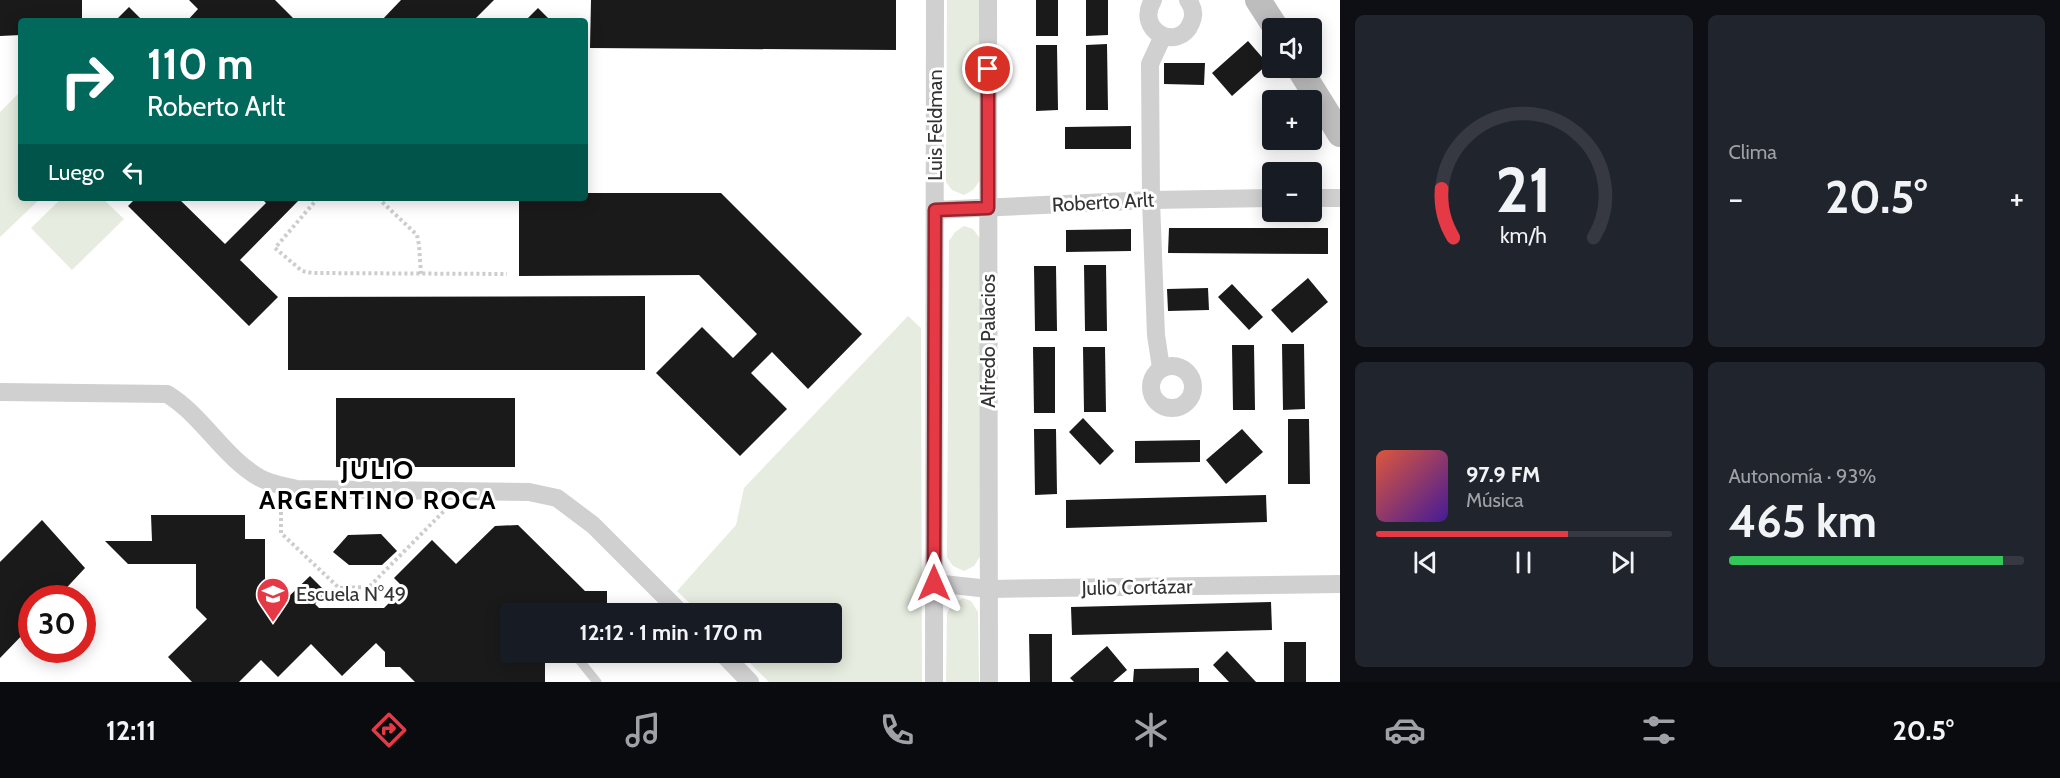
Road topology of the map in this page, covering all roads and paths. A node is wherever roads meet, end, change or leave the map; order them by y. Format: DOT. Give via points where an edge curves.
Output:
graph roads {
  1 [pos="935,0"];
  2 [pos="988,0"];
  3 [pos="1153,0"];
  4 [pos="1188,0"];
  5 [pos="1258,0"];
  6 [pos="1270,18"];
  7 [pos="1163,36"];
  8 [pos="1305,78"];
  9 [pos="1340,134"];
  10 [pos="1262,198"];
  11 [pos="1322,198"];
  12 [pos="1340,198"];
  13 [pos="1151,200"];
  14 [pos="315,201"];
  15 [pos="381,201"];
  16 [pos="988,208"];
  17 [pos="935,210"];
  18 [pos="421,274"];
  19 [pos="507,274"];
  20 [pos="1161,368"];
  21 [pos="0,392"];
  22 [pos="281,486"];
  23 [pos="464,492"];
  24 [pos="934,583"];
  25 [pos="1340,584"];
  26 [pos="989,589"];
  27 [pos="667,603"];
  28 [pos="581,663"];
  29 [pos="732,663"];
  30 [pos="597,682"];
  31 [pos="750,682"];
  32 [pos="934,682"];
  33 [pos="989,682"];
  1 -- 17 [label="street, Luis Feldman"];
  2 -- 16 [label="street, Alfredo Palacios"];
  3 -- 7 [label="street" via="1148,21"];
  4 -- 7 [label="street" via="1193,11 1190,26 1178,36"];
  5 -- 6 [label="street"];
  7 -- 13 [label="street" via="1150,64"];
  8 -- 9 [label="street"];
  10 -- 13 [label="street, Roberto Arlt"];
  11 -- 12 [label="street"];
  13 -- 16 [label="street, Roberto Arlt"];
  13 -- 20 [label="street" via="1156,335"];
  14 -- 18 [label="path" via="275,248 303,271"];
  15 -- 18 [label="path" via="417,235"];
  16 -- 17 [label="street, Roberto Arlt"];
  16 -- 26 [label="street, Alfredo Palacios"];
  17 -- 24 [label="street, Luis Feldman"];
  18 -- 19 [label="path"];
  21 -- 22 [label="street" via="167,394 180,402 243,465"];
  22 -- 23 [label="street"];
  22 -- 23 [label="path" via="281,533 339,588 369,587"];
  23 -- 27 [label="street" via="529,492 556,498 593,525"];
  24 -- 26 [label="street, Julio Cortázar"];
  24 -- 32 [label="street, Luis Feldman"];
  25 -- 26 [label="street, Julio Cortázar"];
  26 -- 33 [label="street, Alfredo Palacios"];
  28 -- 30 [label="lane"];
  29 -- 31 [label="street"];
}
